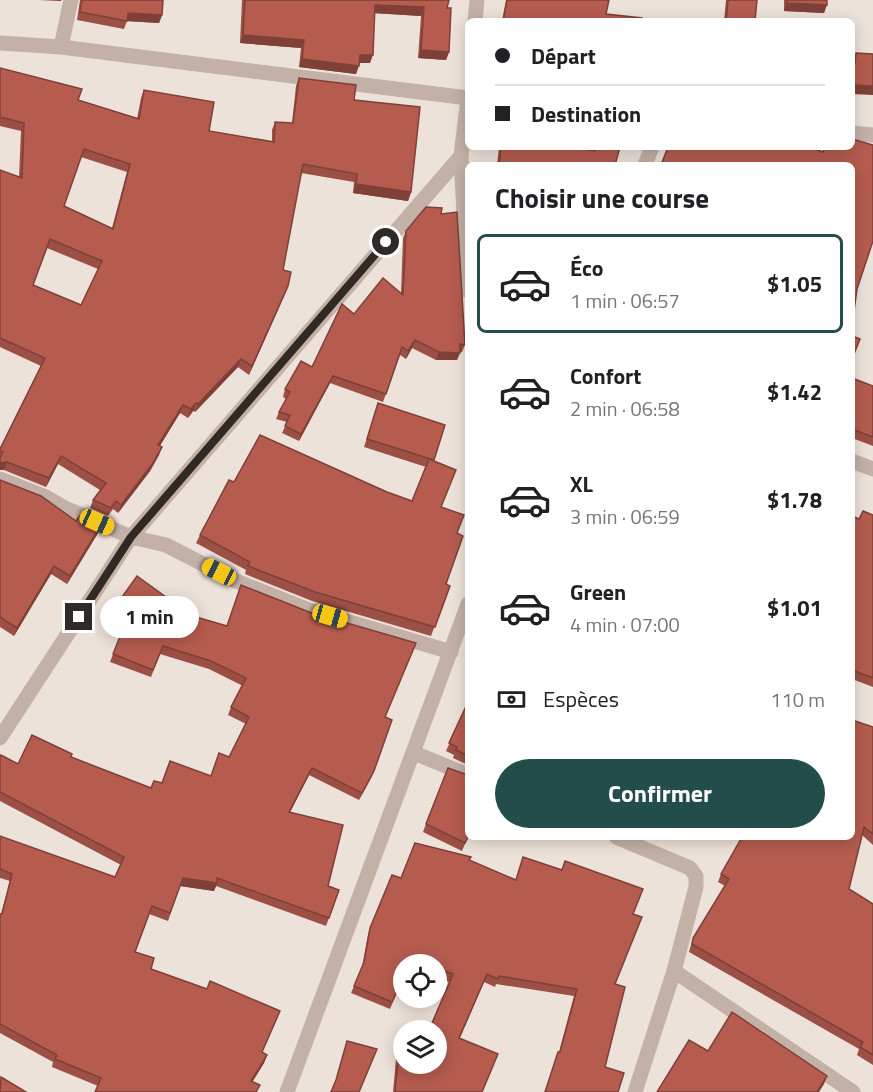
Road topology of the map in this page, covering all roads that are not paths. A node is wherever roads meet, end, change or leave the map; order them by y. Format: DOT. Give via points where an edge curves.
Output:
graph roads {
  1 [pos="71,0"];
  2 [pos="477,0"];
  3 [pos="475,18"];
  4 [pos="0,43"];
  5 [pos="61,47"];
  6 [pos="465,98"];
  7 [pos="465,123"];
  8 [pos="855,133"];
  9 [pos="873,135"];
  10 [pos="461,156"];
  11 [pos="465,233"];
  12 [pos="855,462"];
  13 [pos="873,469"];
  14 [pos="0,479"];
  15 [pos="131,537"];
  16 [pos="465,613"];
  17 [pos="452,652"];
  18 [pos="0,738"];
  19 [pos="414,753"];
  20 [pos="465,774"];
  21 [pos="623,840"];
  22 [pos="674,971"];
  23 [pos="287,1092"];
  24 [pos="635,1092"];
  25 [pos="853,1092"];
  1 -- 5 [label="street"];
  2 -- 3 [label="street"];
  4 -- 5 [label="street"];
  5 -- 6 [label="street"];
  7 -- 10 [label="street"];
  8 -- 9 [label="street"];
  10 -- 11 [label="street"];
  10 -- 15 [label="street"];
  12 -- 13 [label="street"];
  14 -- 15 [label="street"];
  15 -- 17 [label="street" via="166,545 236,581 309,610"];
  15 -- 18 [label="street"];
  16 -- 17 [label="street"];
  17 -- 19 [label="street"];
  19 -- 20 [label="street"];
  19 -- 23 [label="street"];
  21 -- 22 [label="street" via="690,868 696,876"];
  22 -- 24 [label="street"];
  22 -- 25 [label="street"];
}
